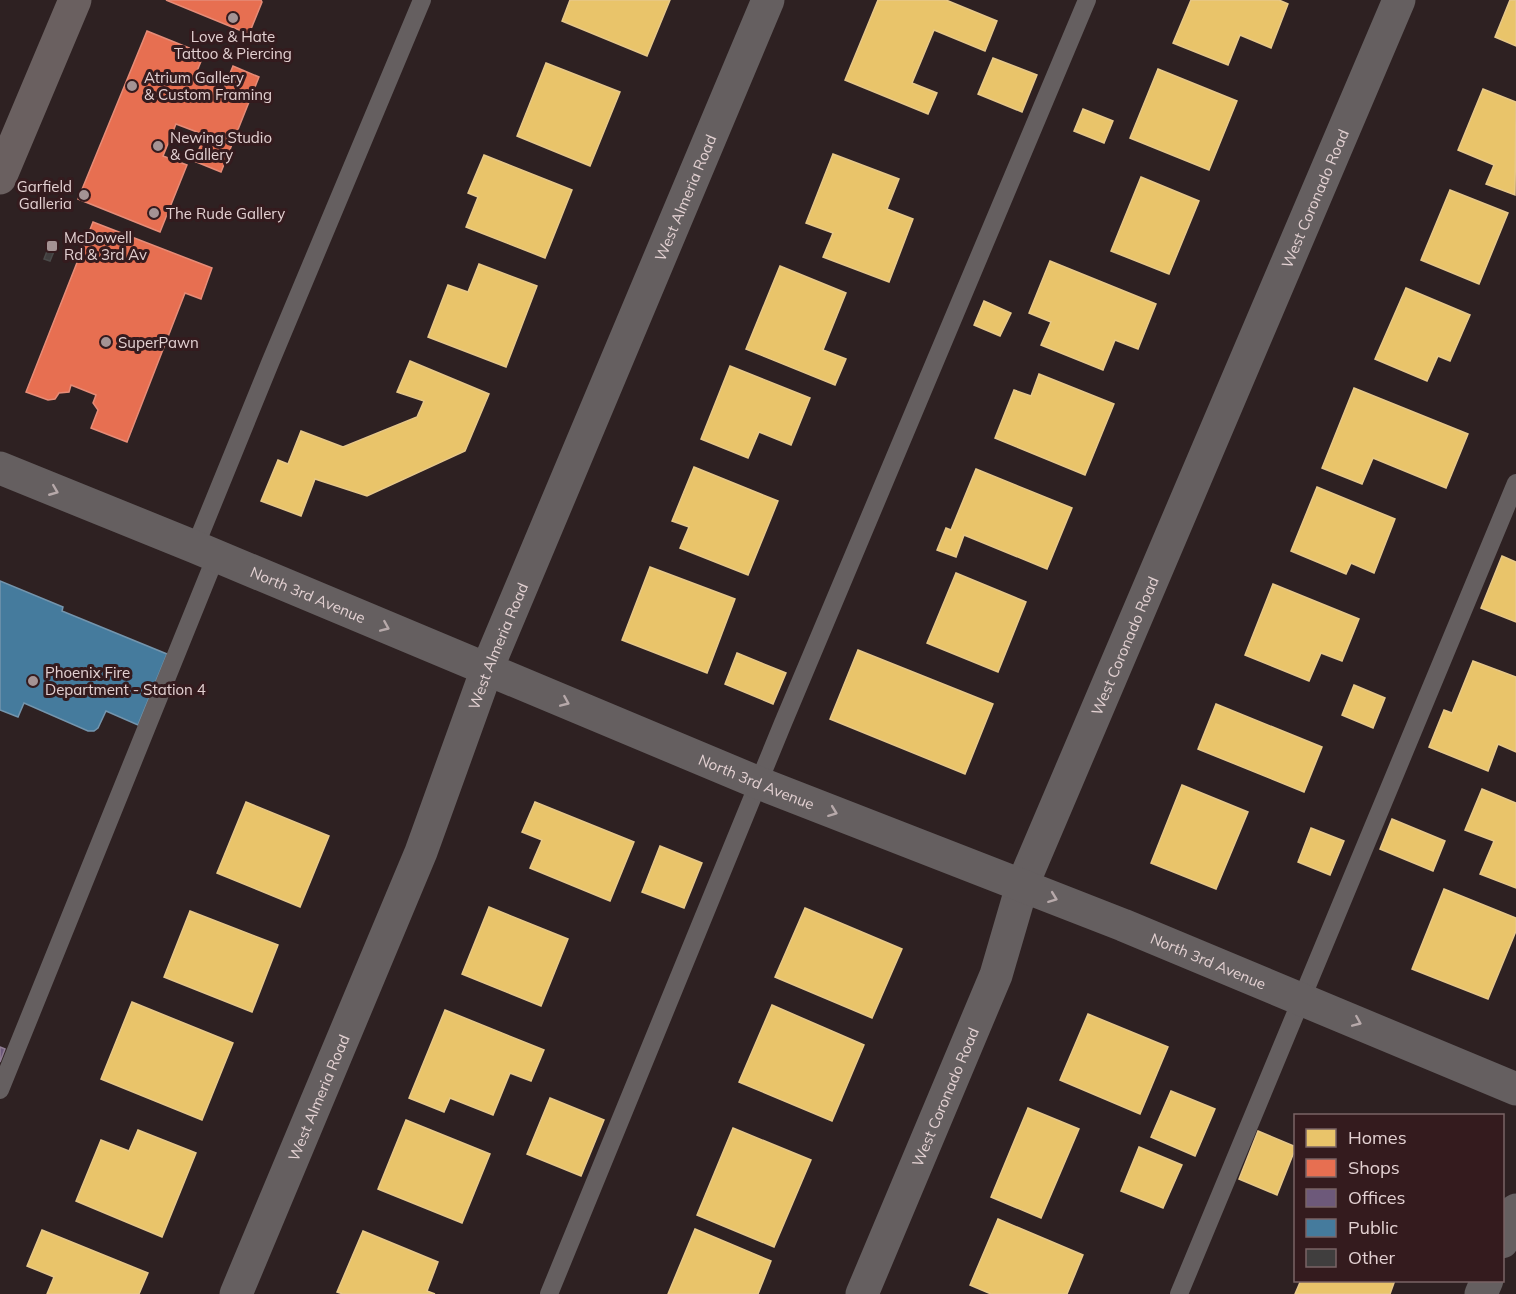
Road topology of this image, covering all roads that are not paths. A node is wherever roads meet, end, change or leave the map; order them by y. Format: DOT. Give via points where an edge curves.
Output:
graph roads {
  1 [pos="75,0"];
  2 [pos="422,0"];
  3 [pos="768,0"];
  4 [pos="1088,0"];
  5 [pos="1399,0"];
  6 [pos="0,178"];
  7 [pos="0,468"];
  8 [pos="1516,483"];
  9 [pos="206,552"];
  10 [pos="487,669"];
  11 [pos="759,783"];
  12 [pos="1022,886"];
  13 [pos="1303,999"];
  14 [pos="1516,1089"];
  15 [pos="0,1090"];
  16 [pos="1516,1210"];
  17 [pos="1504,1240"];
  18 [pos="236,1294"];
  19 [pos="549,1294"];
  20 [pos="862,1294"];
  21 [pos="1179,1294"];
  1 -- 6 [label="main road"];
  2 -- 9 [label="lane" via="270,363"];
  3 -- 10 [label="street, West Almeria Road"];
  4 -- 11 [label="lane"];
  5 -- 12 [label="street, West Coronado Road"];
  7 -- 9 [label="street, North 3rd Avenue, one-way"];
  8 -- 13 [label="lane"];
  9 -- 10 [label="street, North 3rd Avenue, one-way"];
  9 -- 15 [label="lane"];
  10 -- 11 [label="street, North 3rd Avenue, one-way"];
  10 -- 18 [label="street, West Almeria Road" via="421,852"];
  11 -- 12 [label="street, North 3rd Avenue, one-way"];
  11 -- 19 [label="lane"];
  12 -- 13 [label="street, North 3rd Avenue, one-way"];
  12 -- 20 [label="street, West Coronado Road" via="996,975"];
  13 -- 14 [label="street, North 3rd Avenue, one-way"];
  13 -- 21 [label="lane"];
  16 -- 17 [label="street"];
}
